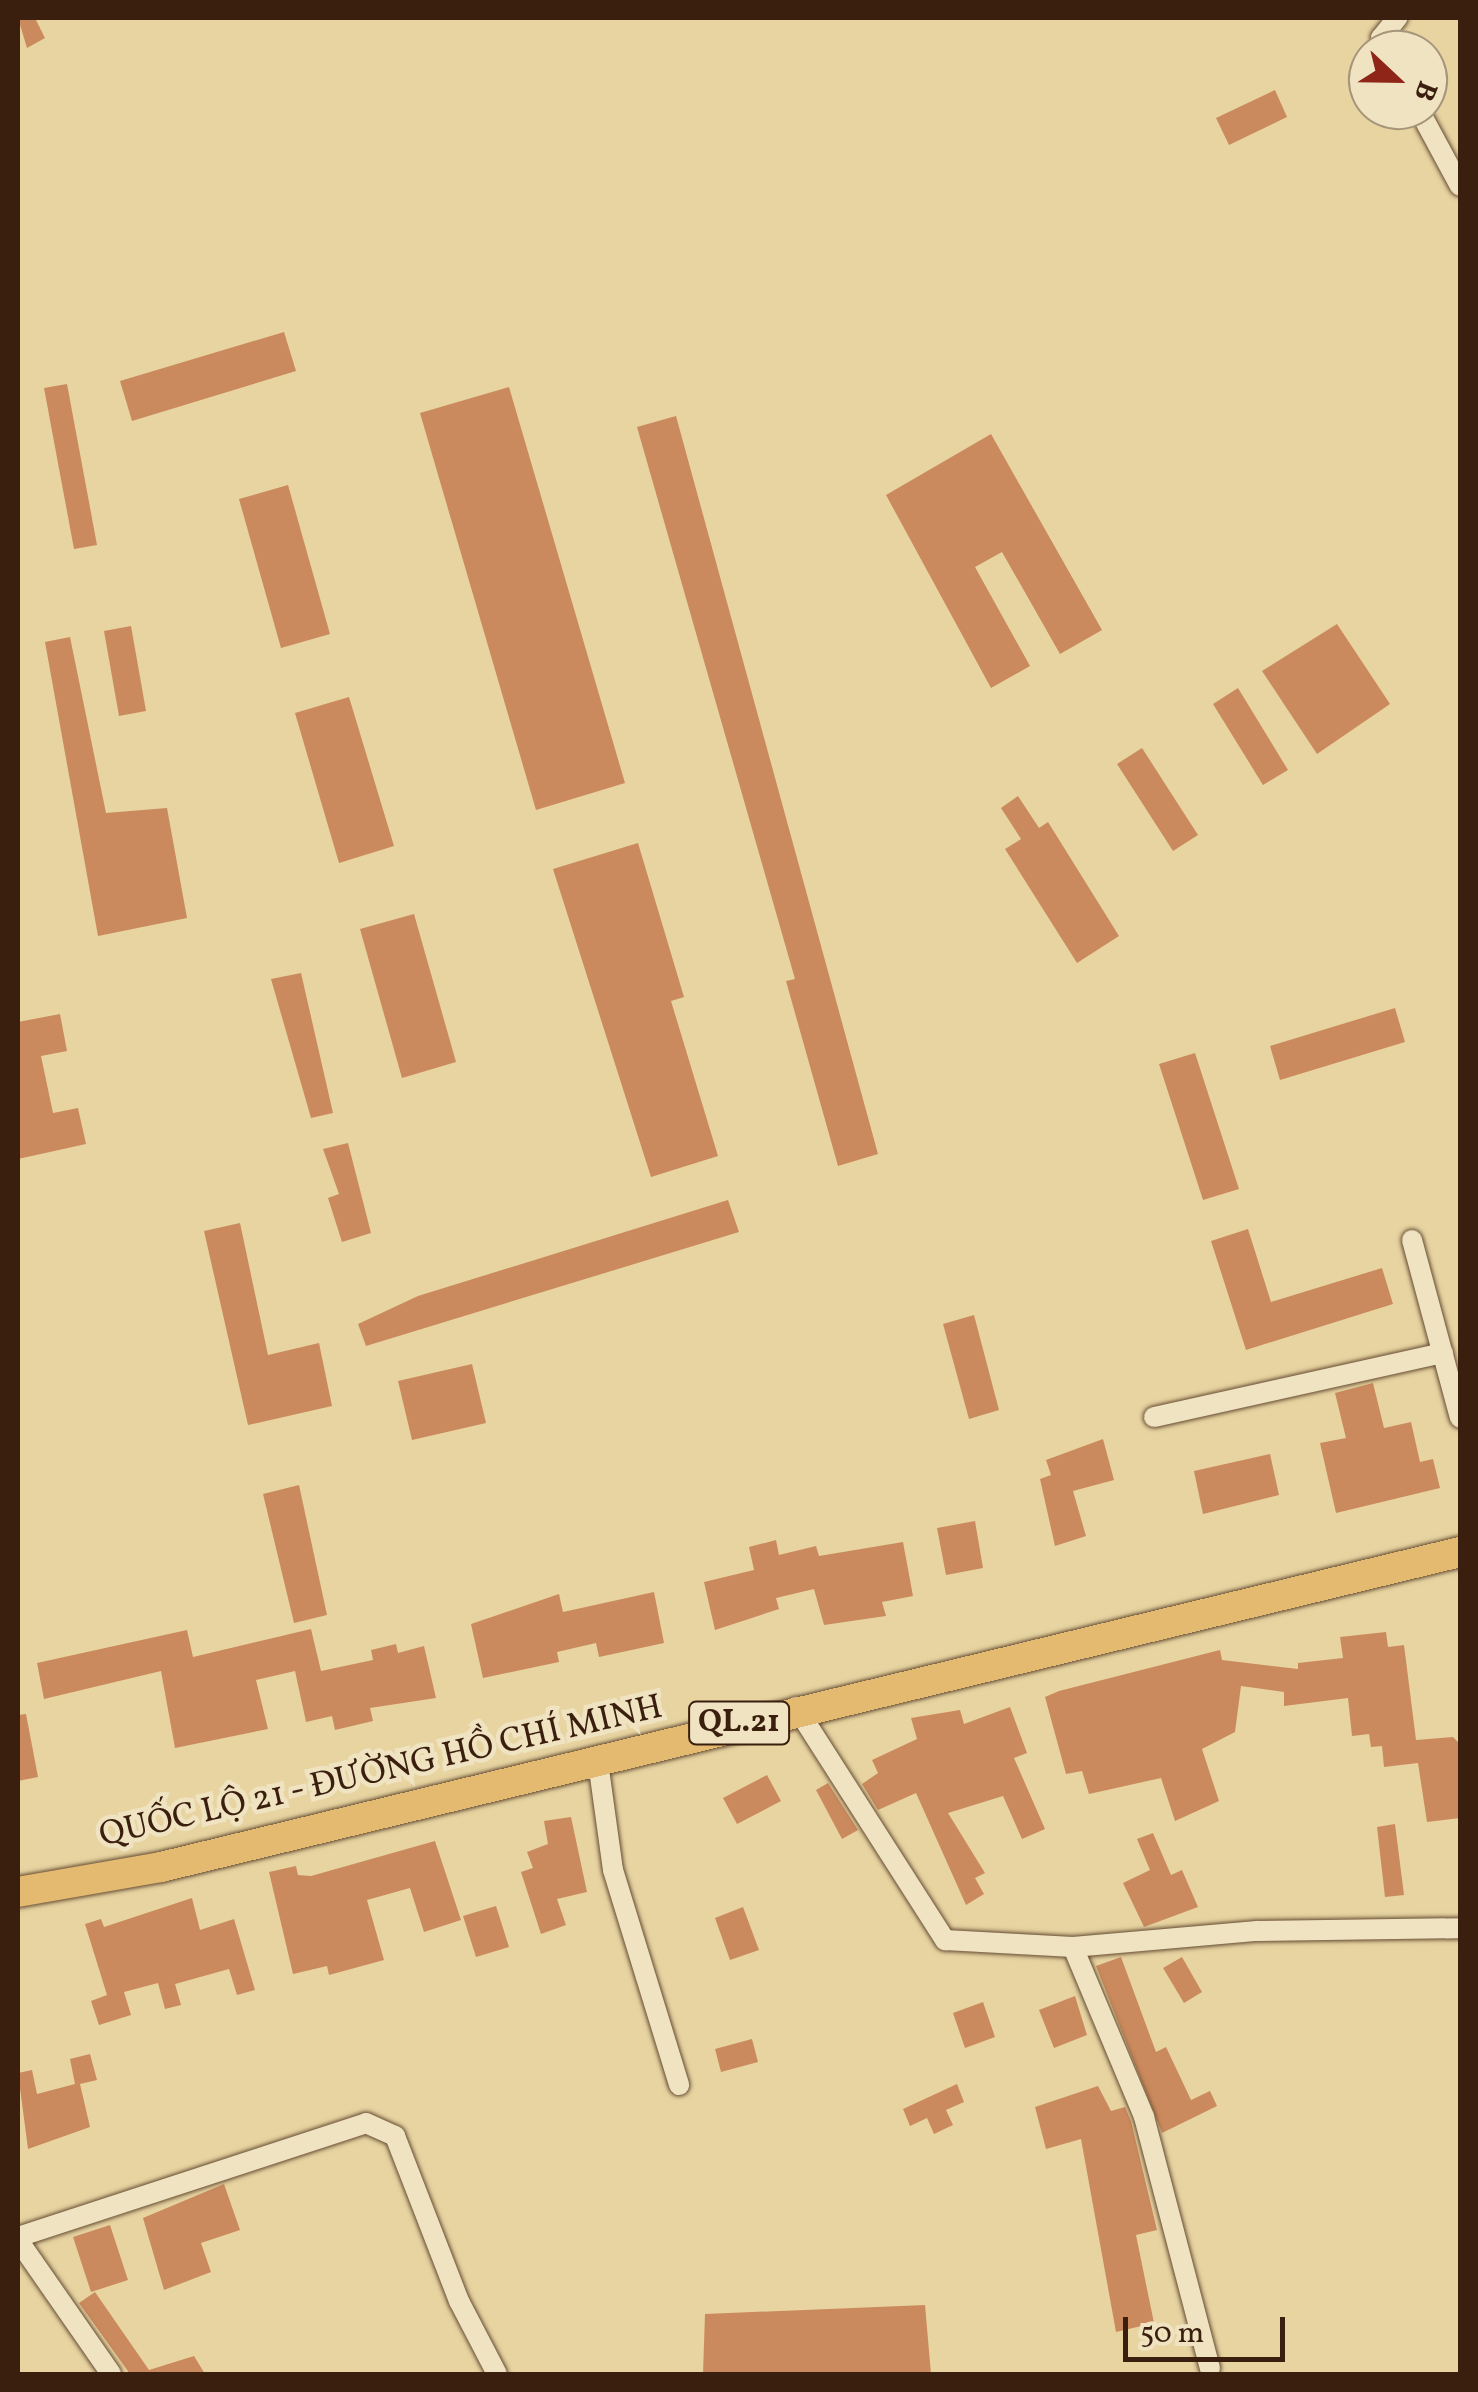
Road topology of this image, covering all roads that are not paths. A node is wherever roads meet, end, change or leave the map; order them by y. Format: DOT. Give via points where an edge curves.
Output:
graph roads {
  1 [pos="1429,130"];
  2 [pos="1460,186"];
  3 [pos="1412,1240"];
  4 [pos="1443,1354"];
  5 [pos="1154,1417"];
  6 [pos="1460,1418"];
  7 [pos="1460,1552"];
  8 [pos="796,1707"];
  9 [pos="598,1762"];
  10 [pos="18,1892"];
  11 [pos="1460,1928"];
  12 [pos="1073,1947"];
  13 [pos="678,2085"];
  14 [pos="18,2238"];
  15 [pos="1210,2368"];
  16 [pos="111,2374"];
  17 [pos="497,2374"];
  1 -- 2 [label="street"];
  3 -- 4 [label="street"];
  4 -- 5 [label="street"];
  4 -- 6 [label="street"];
  7 -- 8 [label="highway, QUỐC LỘ 21 - ĐƯỜNG HỒ CHÍ MINH / QL.21" via="929,1684"];
  8 -- 9 [label="highway, QUỐC LỘ 21 - ĐƯỜNG HỒ CHÍ MINH / QL.21"];
  8 -- 12 [label="street" via="945,1940"];
  9 -- 10 [label="highway, QUỐC LỘ 21 - ĐƯỜNG HỒ CHÍ MINH / QL.21" via="161,1866"];
  9 -- 13 [label="street" via="614,1870"];
  11 -- 12 [label="street" via="1257,1930"];
  12 -- 15 [label="street" via="1144,2118"];
  14 -- 16 [label="street"];
  14 -- 17 [label="street" via="366,2122 395,2136 459,2300"];
}
